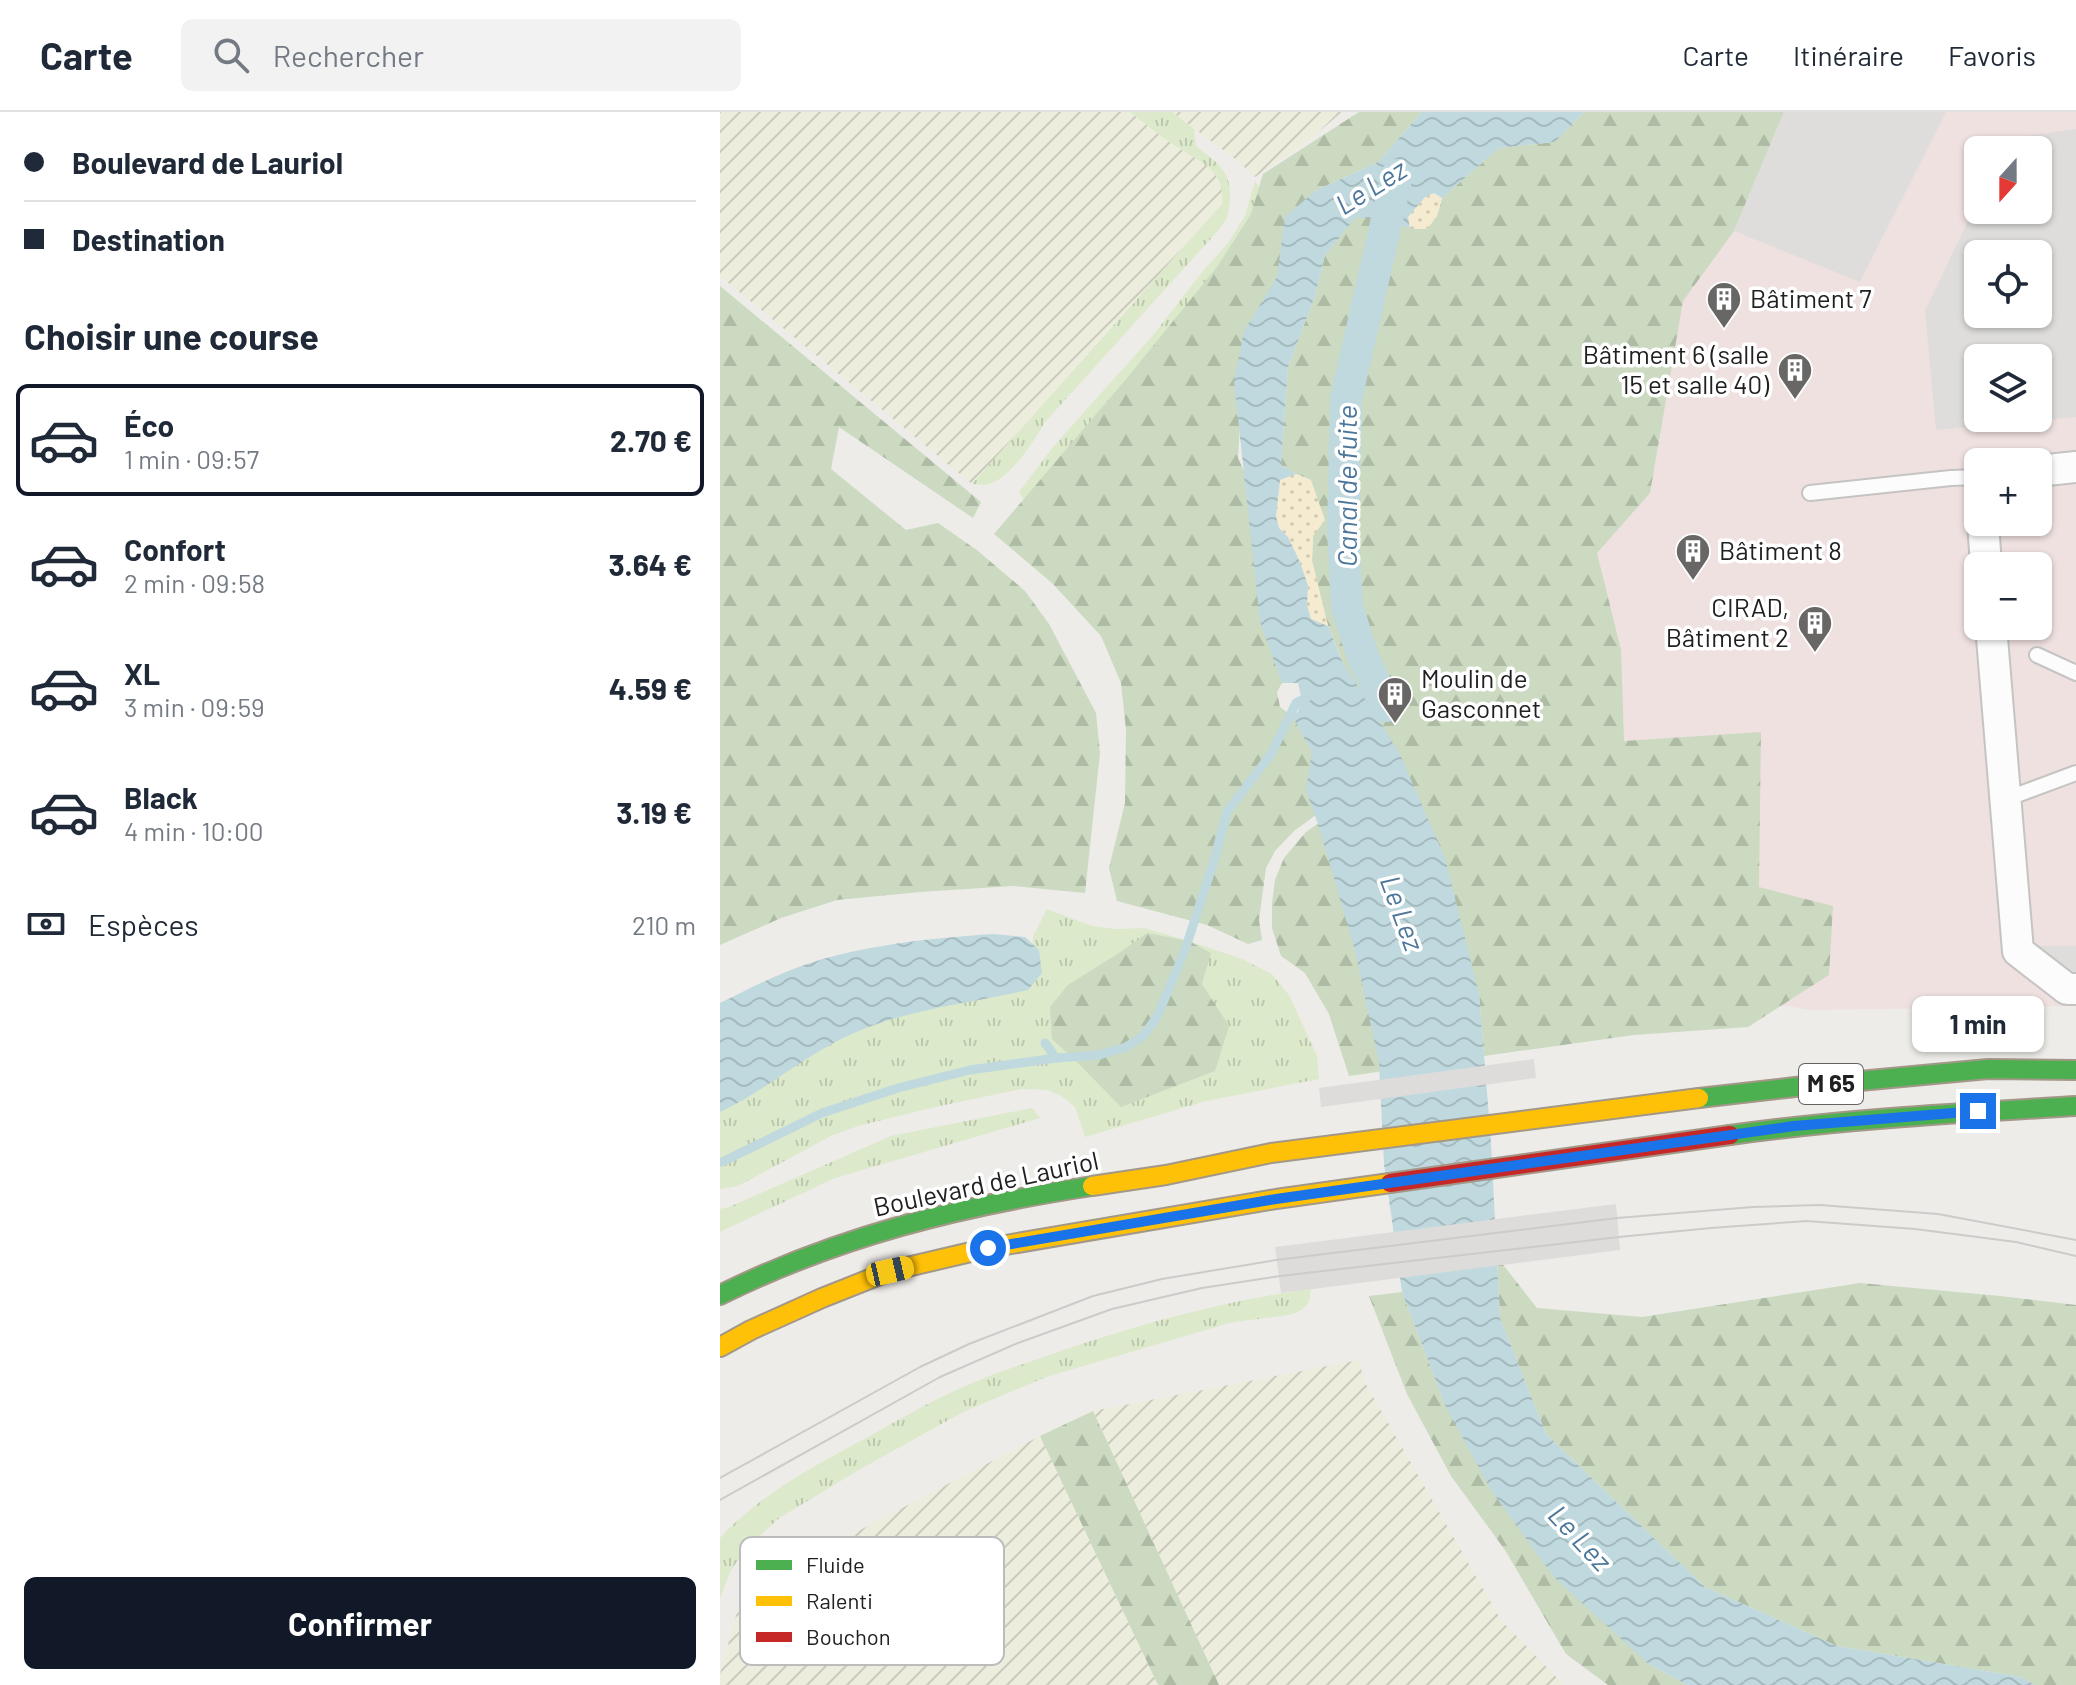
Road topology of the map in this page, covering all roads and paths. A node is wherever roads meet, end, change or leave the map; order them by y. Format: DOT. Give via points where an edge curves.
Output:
graph roads {
  1 [pos="2076,467"];
  2 [pos="2052,470"];
  3 [pos="1964,478"];
  4 [pos="1810,493"];
  5 [pos="1992,640"];
  6 [pos="2037,655"];
  7 [pos="2076,673"];
  8 [pos="2076,773"];
  9 [pos="2006,799"];
  10 [pos="2076,989"];
  11 [pos="2076,1070"];
  12 [pos="2076,1106"];
  13 [pos="2076,1115"];
  14 [pos="1901,1116"];
  15 [pos="720,1295"];
  16 [pos="720,1347"];
  1 -- 2 [label="street"];
  3 -- 4 [label="lane"];
  5 -- 9 [label="street"];
  6 -- 7 [label="lane"];
  8 -- 9 [label="lane"];
  9 -- 10 [label="street" via="2018,951 2067,989"];
  11 -- 15 [label="main road, Boulevard de Lauriol / M 65" via="1988,1069 1795,1087 1271,1153 929,1217 849,1241"];
  12 -- 14 [label="main road, M 65"];
  13 -- 14 [label="main road, M 65"];
  14 -- 16 [label="main road, M 65" via="1794,1126 1276,1199 988,1248 890,1271"];
}
